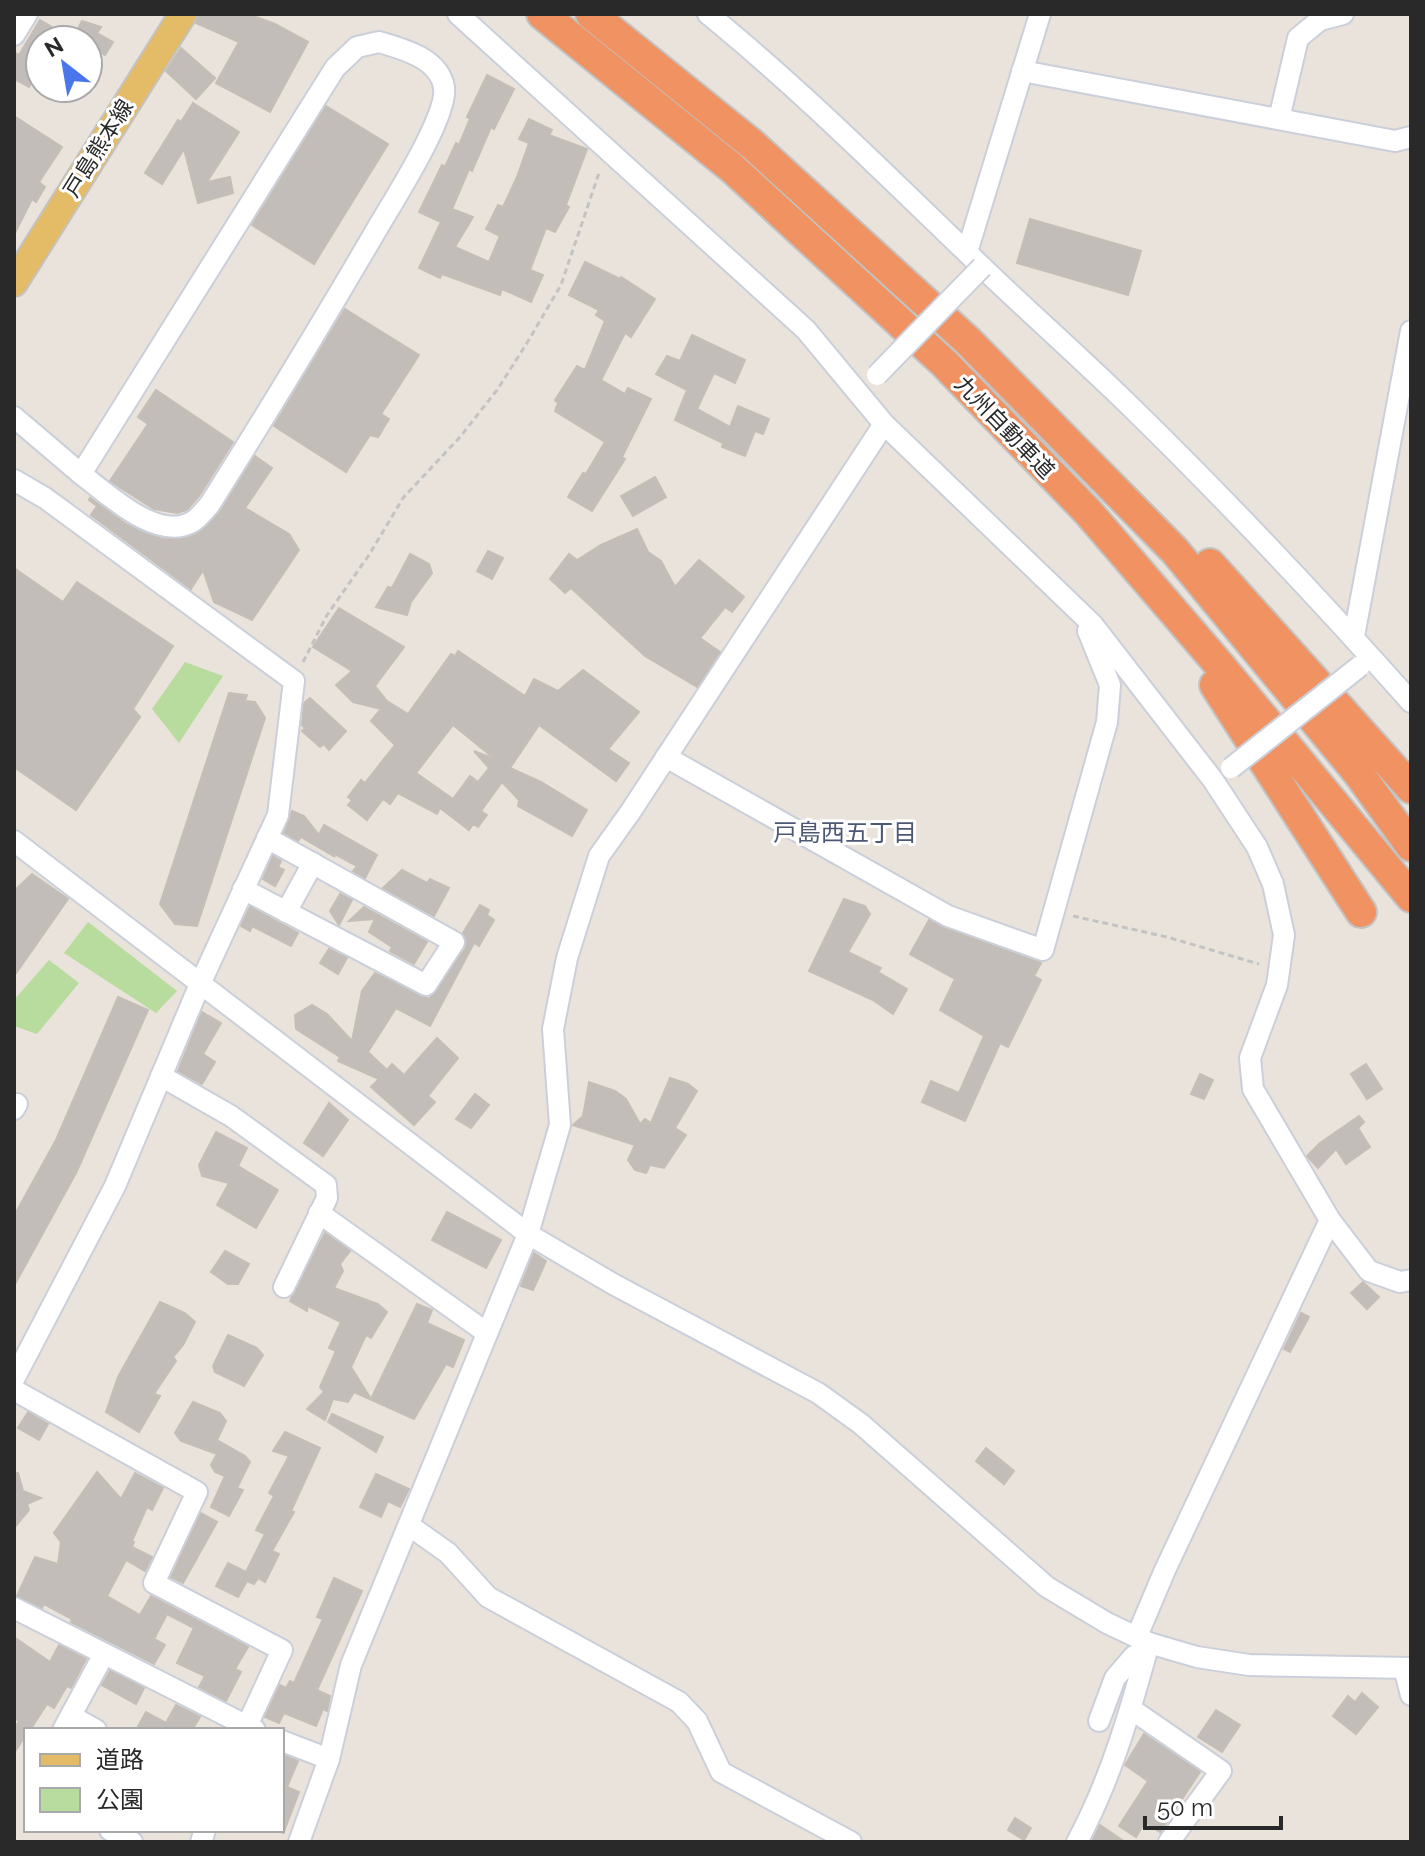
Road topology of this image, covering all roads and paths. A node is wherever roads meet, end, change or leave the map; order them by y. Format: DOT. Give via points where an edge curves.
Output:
graph roads {
  1 [pos="27,14"];
  2 [pos="183,14"];
  3 [pos="458,14"];
  4 [pos="542,14"];
  5 [pos="591,14"];
  6 [pos="708,14"];
  7 [pos="1040,14"];
  8 [pos="1343,14"];
  9 [pos="14,35"];
  10 [pos="1022,71"];
  11 [pos="1279,119"];
  12 [pos="1411,137"];
  13 [pos="607,151"];
  14 [pos="967,252"];
  15 [pos="982,267"];
  16 [pos="17,272"];
  17 [pos="1411,331"];
  18 [pos="967,340"];
  19 [pos="858,394"];
  20 [pos="14,417"];
  21 [pos="884,424"];
  22 [pos="81,474"];
  23 [pos="14,480"];
  24 [pos="1159,597"];
  25 [pos="1081,614"];
  26 [pos="1354,636"];
  27 [pos="1366,662"];
  28 [pos="294,681"];
  29 [pos="1411,702"];
  30 [pos="666,757"];
  31 [pos="1213,780"];
  32 [pos="1411,788"];
  33 [pos="267,838"];
  34 [pos="14,841"];
  35 [pos="1411,846"];
  36 [pos="313,863"];
  37 [pos="243,889"];
  38 [pos="1411,897"];
  39 [pos="286,912"];
  40 [pos="1054,912"];
  41 [pos="1361,912"];
  42 [pos="1279,970"];
  43 [pos="200,984"];
  44 [pos="161,1076"];
  45 [pos="319,1213"];
  46 [pos="1330,1220"];
  47 [pos="528,1234"];
  48 [pos="1411,1280"];
  49 [pos="284,1287"];
  50 [pos="487,1333"];
  51 [pos="14,1379"];
  52 [pos="14,1390"];
  53 [pos="410,1526"];
  54 [pos="14,1608"];
  55 [pos="1144,1645"];
  56 [pos="104,1654"];
  57 [pos="1408,1668"];
  58 [pos="1411,1695"];
  59 [pos="1131,1709"];
  60 [pos="1099,1721"];
  61 [pos="67,1723"];
  62 [pos="88,1728"];
  63 [pos="247,1728"];
  64 [pos="249,1728"];
  65 [pos="284,1742"];
  66 [pos="329,1759"];
  67 [pos="114,1832"];
  68 [pos="132,1842"];
  69 [pos="299,1842"];
  70 [pos="851,1842"];
  71 [pos="1077,1842"];
  72 [pos="1169,1842"];
  1 -- 9 [label="street"];
  2 -- 16 [label="main road, 戸島熊本線"];
  3 -- 13 [label="street"];
  4 -- 24 [label="highway, 九州自動車道" via="732,168 944,363 1088,512"];
  5 -- 18 [label="highway, 九州自動車道" via="753,145"];
  6 -- 14 [label="street" via="857,144"];
  7 -- 10 [label="street"];
  8 -- 11 [label="street" via="1320,20 1298,38"];
  10 -- 11 [label="street"];
  10 -- 14 [label="street"];
  11 -- 12 [label="street" via="1395,141"];
  13 -- 19 [label="street" via="806,330"];
  13 -- 28 [label="path" via="555,297 497,390 403,498 327,615"];
  14 -- 15 [label="street"];
  15 -- 19 [label="street, bridge"];
  15 -- 26 [label="street" via="1135,411"];
  17 -- 26 [label="street"];
  18 -- 32 [label="highway" via="1188,540"];
  18 -- 35 [label="highway, 九州自動車道" via="1175,551 1359,774"];
  19 -- 21 [label="street"];
  20 -- 22 [label="street"];
  21 -- 25 [label="street"];
  21 -- 30 [label="street"];
  22 -- 22 [label="street" via="335,68 357,47 379,42 407,50 437,69 445,93 410,171 210,504 192,522 157,526"];
  23 -- 28 [label="street"];
  24 -- 38 [label="highway, 九州自動車道"];
  24 -- 41 [label="highway"];
  25 -- 31 [label="street"];
  25 -- 40 [label="street" via="1110,685 1107,722"];
  26 -- 27 [label="street"];
  27 -- 29 [label="street"];
  27 -- 31 [label="street, bridge"];
  28 -- 33 [label="street" via="278,815"];
  30 -- 40 [label="street" via="948,916 1043,950"];
  30 -- 47 [label="street" via="599,856 567,958 553,1029 560,1125"];
  31 -- 42 [label="street" via="1257,847 1273,884 1284,935"];
  33 -- 36 [label="street"];
  33 -- 37 [label="street"];
  34 -- 43 [label="street"];
  36 -- 39 [label="street"];
  36 -- 39 [label="street" via="454,942 426,985"];
  37 -- 39 [label="street"];
  37 -- 43 [label="street"];
  40 -- 42 [label="path"];
  42 -- 46 [label="street" via="1250,1058 1253,1089"];
  43 -- 44 [label="street"];
  43 -- 47 [label="street"];
  44 -- 45 [label="street" via="231,1116 326,1185 327,1198"];
  44 -- 51 [label="street" via="115,1186"];
  45 -- 49 [label="street"];
  45 -- 50 [label="street"];
  46 -- 48 [label="street" via="1369,1271 1400,1282"];
  46 -- 55 [label="street" via="1165,1570"];
  47 -- 50 [label="street"];
  47 -- 55 [label="street" via="818,1393 861,1424 1047,1587"];
  50 -- 53 [label="street"];
  52 -- 64 [label="street" via="197,1492 154,1583 282,1650"];
  53 -- 66 [label="street" via="351,1665"];
  53 -- 70 [label="street" via="448,1553 488,1597 679,1702 697,1721 721,1772"];
  54 -- 56 [label="street"];
  55 -- 57 [label="street" via="1249,1665"];
  55 -- 59 [label="street"];
  55 -- 60 [label="street" via="1115,1678"];
  56 -- 61 [label="street"];
  56 -- 63 [label="street"];
  57 -- 58 [label="street"];
  59 -- 71 [label="street" via="1094,1811"];
  59 -- 72 [label="street" via="1221,1771"];
  61 -- 62 [label="street"];
  65 -- 66 [label="street"];
  66 -- 69 [label="street"];
  67 -- 68 [label="street"];
}
